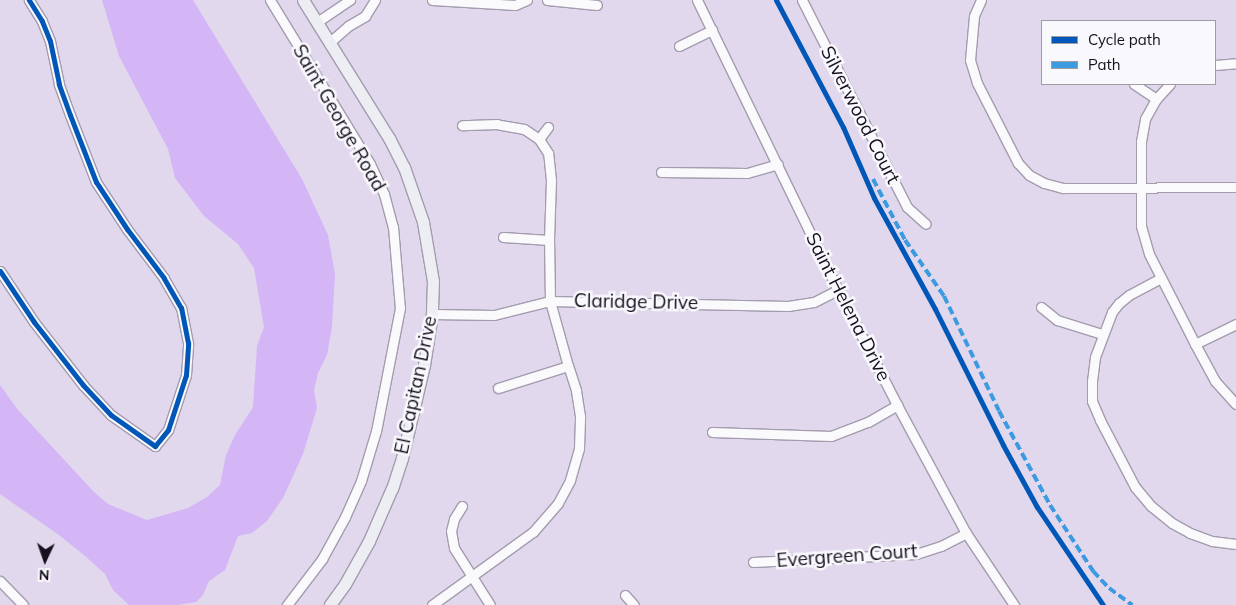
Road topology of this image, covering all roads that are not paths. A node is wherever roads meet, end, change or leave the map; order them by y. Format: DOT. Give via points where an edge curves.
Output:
graph roads {
  1 [pos="30,0"];
  2 [pos="270,0"];
  3 [pos="303,0"];
  4 [pos="350,0"];
  5 [pos="375,0"];
  6 [pos="432,0"];
  7 [pos="526,0"];
  8 [pos="547,0"];
  9 [pos="697,0"];
  10 [pos="802,0"];
  11 [pos="981,0"];
  12 [pos="598,5"];
  13 [pos="317,22"];
  14 [pos="712,30"];
  15 [pos="331,41"];
  16 [pos="679,46"];
  17 [pos="1236,63"];
  18 [pos="1216,65"];
  19 [pos="1135,85"];
  20 [pos="1169,85"];
  21 [pos="1156,99"];
  22 [pos="462,125"];
  23 [pos="548,127"];
  24 [pos="539,139"];
  25 [pos="778,164"];
  26 [pos="661,172"];
  27 [pos="1236,187"];
  28 [pos="1141,188"];
  29 [pos="926,224"];
  30 [pos="503,237"];
  31 [pos="549,240"];
  32 [pos="0,271"];
  33 [pos="1161,278"];
  34 [pos="838,290"];
  35 [pos="550,300"];
  36 [pos="1041,307"];
  37 [pos="432,314"];
  38 [pos="1236,324"];
  39 [pos="1102,334"];
  40 [pos="1195,344"];
  41 [pos="568,366"];
  42 [pos="498,388"];
  43 [pos="1236,404"];
  44 [pos="897,405"];
  45 [pos="712,432"];
  46 [pos="462,506"];
  47 [pos="966,533"];
  48 [pos="1236,544"];
  49 [pos="753,562"];
  50 [pos="472,577"];
  51 [pos="0,581"];
  52 [pos="625,595"];
  53 [pos="23,605"];
  54 [pos="287,605"];
  55 [pos="330,605"];
  56 [pos="432,605"];
  57 [pos="490,605"];
  58 [pos="634,605"];
  59 [pos="1014,605"];
  1 -- 32 [label="street" via="50,41 64,100 96,182 164,278 181,308 188,343 186,375 168,430 155,446 111,415 83,386"];
  2 -- 54 [label="street, Saint George Road" via="370,164 384,194 393,227 400,308 376,432 361,480 322,558"];
  3 -- 13 [label="street, El Capitan Drive"];
  4 -- 13 [label="street"];
  5 -- 15 [label="street" via="365,16"];
  6 -- 7 [label="street" via="508,5"];
  8 -- 12 [label="street"];
  9 -- 14 [label="street, Saint Helena Drive"];
  10 -- 29 [label="street, Silverwood Court" via="907,207"];
  11 -- 28 [label="street" via="974,16 970,60 977,83 1018,162 1029,175 1064,188"];
  13 -- 15 [label="street, El Capitan Drive"];
  14 -- 16 [label="street"];
  14 -- 25 [label="street, Saint Helena Drive"];
  15 -- 37 [label="street, El Capitan Drive" via="389,138 415,195 433,281"];
  17 -- 18 [label="street"];
  19 -- 21 [label="street"];
  20 -- 21 [label="street"];
  21 -- 28 [label="street" via="1145,119 1141,142"];
  22 -- 24 [label="street" via="497,124 524,129"];
  23 -- 24 [label="street"];
  24 -- 31 [label="street" via="548,153 551,180"];
  25 -- 26 [label="street" via="747,173"];
  25 -- 34 [label="street, Saint Helena Drive"];
  27 -- 28 [label="street"];
  28 -- 33 [label="street" via="1141,226 1149,254"];
  30 -- 31 [label="street"];
  31 -- 35 [label="street"];
  33 -- 39 [label="street" via="1119,303"];
  33 -- 40 [label="street"];
  34 -- 35 [label="street, Claridge Drive" via="814,302 788,306"];
  34 -- 44 [label="street, Saint Helena Drive"];
  35 -- 37 [label="street, Claridge Drive" via="494,315"];
  35 -- 41 [label="street"];
  36 -- 39 [label="street" via="1057,320"];
  37 -- 55 [label="street, El Capitan Drive" via="417,400 392,488 369,541"];
  38 -- 40 [label="street"];
  39 -- 48 [label="street" via="1095,357 1092,401 1135,487 1172,523 1212,541"];
  40 -- 43 [label="street" via="1215,381"];
  41 -- 42 [label="street"];
  41 -- 50 [label="street" via="580,416 579,448 570,480 558,503 533,532"];
  44 -- 45 [label="street" via="868,422 830,436"];
  44 -- 47 [label="street, Saint Helena Drive"];
  46 -- 50 [label="street" via="451,530 454,548"];
  47 -- 49 [label="street, Evergreen Court" via="916,554"];
  47 -- 59 [label="street, Saint Helena Drive"];
  50 -- 56 [label="street"];
  50 -- 57 [label="street"];
  51 -- 53 [label="street"];
  52 -- 58 [label="street"];
}
